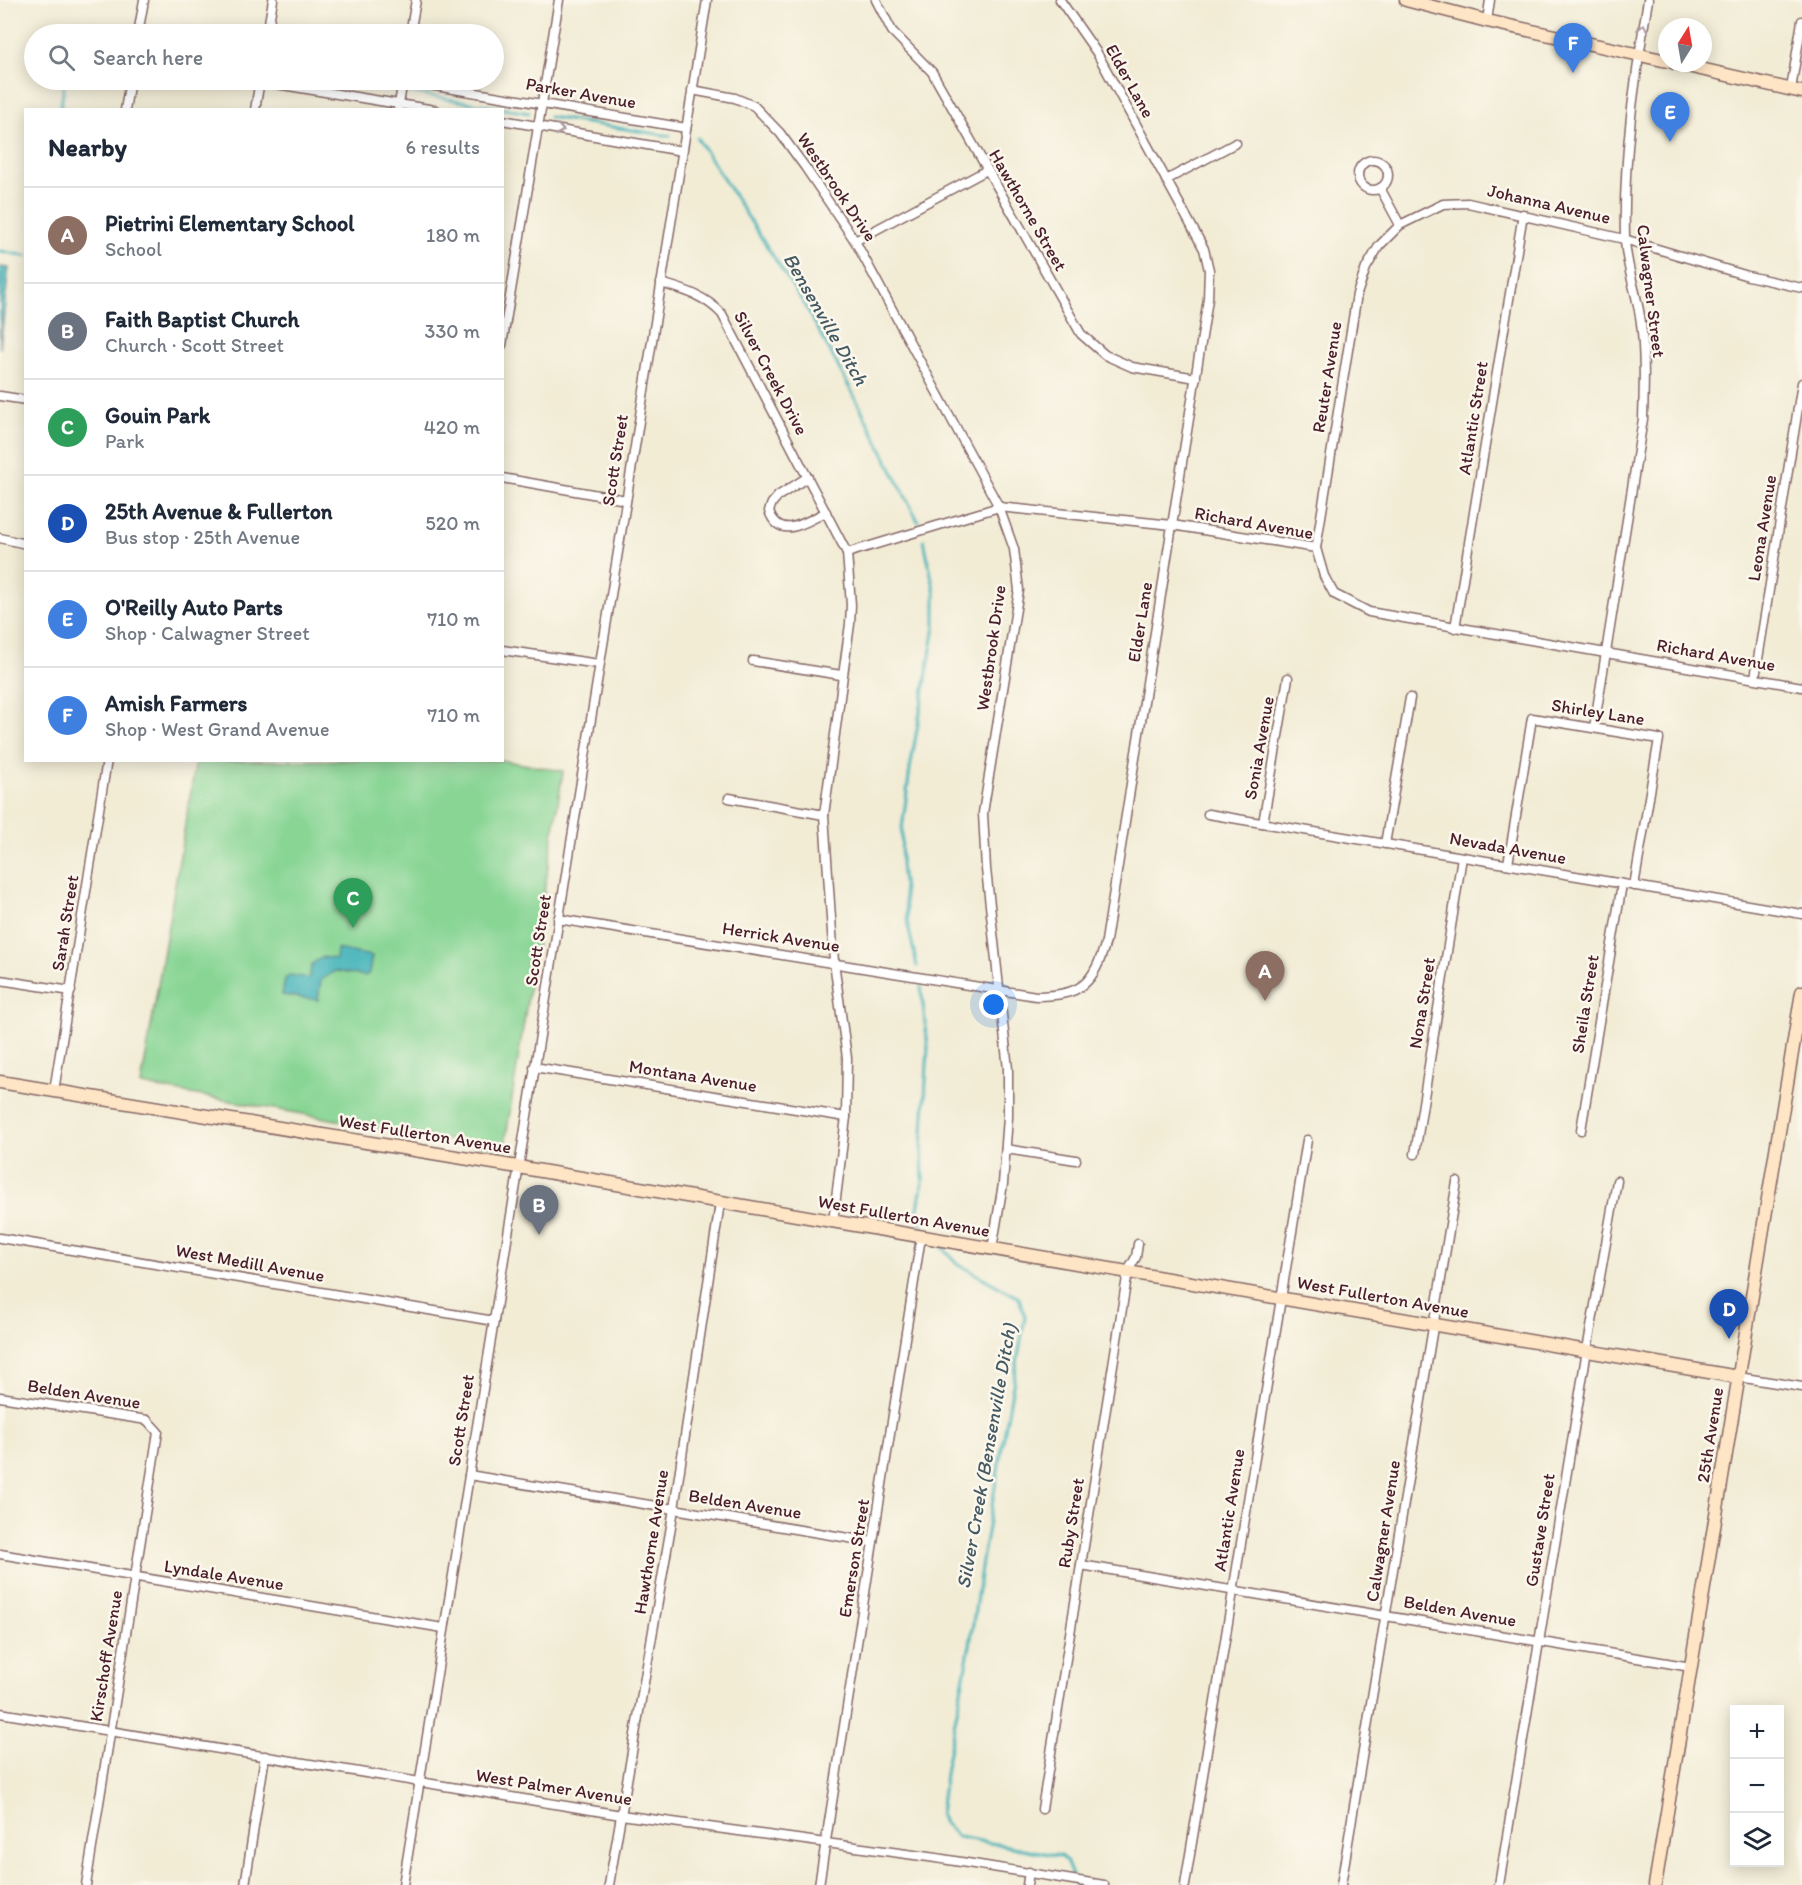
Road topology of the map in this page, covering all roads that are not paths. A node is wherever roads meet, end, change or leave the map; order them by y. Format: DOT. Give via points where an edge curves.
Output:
graph roads {
  1 [pos="144,0"];
  2 [pos="273,0"];
  3 [pos="416,0"];
  4 [pos="559,0"];
  5 [pos="707,0"];
  6 [pos="876,0"];
  7 [pos="1060,0"];
  8 [pos="1406,0"];
  9 [pos="1490,0"];
  10 [pos="1648,0"];
  11 [pos="1487,21"];
  12 [pos="1802,21"];
  13 [pos="140,24"];
  14 [pos="269,24"];
  15 [pos="412,24"];
  16 [pos="1639,55"];
  17 [pos="1658,60"];
  18 [pos="1712,71"];
  19 [pos="128,90"];
  20 [pos="256,90"];
  21 [pos="310,90"];
  22 [pos="402,90"];
  23 [pos="463,90"];
  24 [pos="692,90"];
  25 [pos="1797,90"];
  26 [pos="542,103"];
  27 [pos="399,107"];
  28 [pos="125,108"];
  29 [pos="255,108"];
  30 [pos="504,120"];
  31 [pos="538,126"];
  32 [pos="686,128"];
  33 [pos="1236,144"];
  34 [pos="682,151"];
  35 [pos="987,170"];
  36 [pos="1166,180"];
  37 [pos="1380,188"];
  38 [pos="1523,214"];
  39 [pos="1400,225"];
  40 [pos="1624,239"];
  41 [pos="855,241"];
  42 [pos="661,283"];
  43 [pos="1802,288"];
  44 [pos="504,333"];
  45 [pos="1196,378"];
  46 [pos="1802,383"];
  47 [pos="0,396"];
  48 [pos="24,400"];
  49 [pos="808,477"];
  50 [pos="504,478"];
  51 [pos="626,500"];
  52 [pos="999,507"];
  53 [pos="826,512"];
  54 [pos="1172,525"];
  55 [pos="0,538"];
  56 [pos="24,544"];
  57 [pos="1316,548"];
  58 [pos="847,554"];
  59 [pos="1455,628"];
  60 [pos="504,650"];
  61 [pos="1605,653"];
  62 [pos="753,661"];
  63 [pos="599,664"];
  64 [pos="841,675"];
  65 [pos="1288,678"];
  66 [pos="1755,678"];
  67 [pos="1802,687"];
  68 [pos="1410,698"];
  69 [pos="1594,728"];
  70 [pos="107,762"];
  71 [pos="729,798"];
  72 [pos="1208,814"];
  73 [pos="824,815"];
  74 [pos="1263,823"];
  75 [pos="1384,844"];
  76 [pos="1462,857"];
  77 [pos="1508,864"];
  78 [pos="1622,884"];
  79 [pos="1634,886"];
  80 [pos="1802,914"];
  81 [pos="558,919"];
  82 [pos="834,962"];
  83 [pos="0,980"];
  84 [pos="999,990"];
  85 [pos="71,991"];
  86 [pos="1802,992"];
  87 [pos="534,1066"];
  88 [pos="0,1082"];
  89 [pos="54,1091"];
  90 [pos="846,1117"];
  91 [pos="1581,1130"];
  92 [pos="1307,1140"];
  93 [pos="1006,1149"];
  94 [pos="1414,1154"];
  95 [pos="1076,1160"];
  96 [pos="518,1167"];
  97 [pos="1617,1181"];
  98 [pos="1457,1182"];
  99 [pos="720,1203"];
  100 [pos="833,1222"];
  101 [pos="922,1237"];
  102 [pos="0,1238"];
  103 [pos="1138,1244"];
  104 [pos="992,1249"];
  105 [pos="1128,1271"];
  106 [pos="1281,1298"];
  107 [pos="494,1321"];
  108 [pos="1433,1323"];
  109 [pos="1587,1350"];
  110 [pos="1738,1377"];
  111 [pos="1802,1387"];
  112 [pos="0,1397"];
  113 [pos="158,1432"];
  114 [pos="469,1475"];
  115 [pos="674,1509"];
  116 [pos="873,1542"];
  117 [pos="0,1554"];
  118 [pos="1081,1565"];
  119 [pos="135,1576"];
  120 [pos="1233,1590"];
  121 [pos="1385,1615"];
  122 [pos="443,1628"];
  123 [pos="1538,1641"];
  124 [pos="1691,1667"];
  125 [pos="0,1713"];
  126 [pos="110,1731"];
  127 [pos="265,1756"];
  128 [pos="418,1782"];
  129 [pos="1042,1809"];
  130 [pos="621,1815"];
  131 [pos="826,1843"];
  132 [pos="1029,1872"];
  133 [pos="1094,1884"];
  134 [pos="86,1885"];
  135 [pos="245,1885"];
  136 [pos="403,1885"];
  137 [pos="609,1885"];
  138 [pos="819,1885"];
  139 [pos="1027,1885"];
  140 [pos="1104,1885"];
  141 [pos="1185,1885"];
  142 [pos="1341,1885"];
  143 [pos="1499,1885"];
  144 [pos="1655,1885"];
  1 -- 13 [label="street"];
  2 -- 14 [label="street"];
  3 -- 15 [label="street"];
  4 -- 26 [label="street"];
  5 -- 24 [label="street, Scott Street"];
  6 -- 35 [label="street, Hawthorne Street" via="892,31 932,72"];
  7 -- 36 [label="street, Elder Lane" via="1097,52"];
  8 -- 11 [label="street"];
  9 -- 11 [label="street"];
  16 -- 10 [label="street, Calwagner Street, one-way"];
  11 -- 16 [label="street"];
  12 -- 25 [label="street"];
  16 -- 17 [label="street"];
  16 -- 40 [label="street, Calwagner Street" via="1626,165"];
  18 -- 25 [label="street"];
  19 -- 28 [label="street"];
  20 -- 29 [label="street"];
  21 -- 27 [label="street"];
  22 -- 27 [label="street"];
  23 -- 26 [label="street, Parker Avenue"];
  24 -- 32 [label="street, Scott Street"];
  24 -- 41 [label="street, Westbrook Drive" via="746,101 759,110 805,166"];
  26 -- 31 [label="street"];
  26 -- 32 [label="street, Parker Avenue"];
  30 -- 31 [label="street"];
  31 -- 34 [label="street, one-way"];
  31 -- 44 [label="street"];
  32 -- 34 [label="street, Scott Street"];
  33 -- 36 [label="street"];
  34 -- 42 [label="street, Scott Street"];
  35 -- 41 [label="street"];
  35 -- 45 [label="street, Hawthorne Street" via="1081,334 1105,355 1132,367"];
  36 -- 45 [label="street, Elder Lane" via="1204,249 1209,270"];
  37 -- 39 [label="street"];
  38 -- 39 [label="street, Johanna Avenue" via="1468,202 1443,204"];
  38 -- 40 [label="street, Johanna Avenue"];
  38 -- 59 [label="street, Atlantic Street"];
  39 -- 57 [label="street, Reuter Avenue" via="1366,268 1357,294"];
  40 -- 43 [label="street, Johanna Avenue" via="1731,272"];
  40 -- 61 [label="street, Calwagner Street" via="1641,322 1643,419"];
  41 -- 52 [label="street, Westbrook Drive"];
  42 -- 49 [label="street, Silver Creek Drive" via="700,296 722,314"];
  42 -- 51 [label="street, Scott Street"];
  45 -- 54 [label="street, Elder Lane"];
  46 -- 66 [label="street, Leona Avenue"];
  47 -- 48 [label="street"];
  49 -- 53 [label="street, Silver Creek Drive"];
  49 -- 53 [label="street" via="775,498 769,511 772,518 783,527 793,528"];
  50 -- 51 [label="street"];
  51 -- 63 [label="street, Scott Street"];
  52 -- 54 [label="street, Richard Avenue"];
  52 -- 58 [label="street, Richard Avenue"];
  52 -- 84 [label="street, Westbrook Drive" via="1014,549 1019,590 983,813"];
  53 -- 58 [label="street, Silver Creek Drive"];
  54 -- 57 [label="street, Richard Avenue"];
  54 -- 84 [label="street, Elder Lane" via="1100,962 1088,981 1065,994 1036,996"];
  55 -- 56 [label="street"];
  57 -- 59 [label="street, Richard Avenue" via="1324,576 1334,594 1342,599 1368,612"];
  58 -- 64 [label="street, Silver Creek Drive" via="851,605"];
  59 -- 61 [label="street, Richard Avenue"];
  60 -- 63 [label="street"];
  61 -- 66 [label="street, Richard Avenue"];
  61 -- 69 [label="street, Calwagner Street"];
  62 -- 64 [label="street"];
  63 -- 81 [label="street, Scott Street"];
  64 -- 73 [label="street, Silver Creek Drive"];
  65 -- 74 [label="street, Sonia Avenue"];
  66 -- 67 [label="street, Richard Avenue"];
  68 -- 75 [label="street"];
  69 -- 77 [label="street, Shirley Lane" via="1532,718"];
  69 -- 79 [label="street, Shirley Lane" via="1659,739"];
  70 -- 85 [label="street, Sarah Street"];
  71 -- 73 [label="street"];
  72 -- 74 [label="street, Nevada Avenue"];
  73 -- 82 [label="street, Silver Creek Drive"];
  74 -- 75 [label="street, Nevada Avenue"];
  75 -- 76 [label="street, Nevada Avenue"];
  76 -- 77 [label="street, Nevada Avenue"];
  76 -- 94 [label="street, Nona Street"];
  77 -- 78 [label="street, Nevada Avenue"];
  78 -- 79 [label="street, Nevada Avenue"];
  78 -- 91 [label="street, Sheila Street"];
  79 -- 80 [label="street, Nevada Avenue"];
  81 -- 82 [label="street, Herrick Avenue"];
  81 -- 87 [label="street, Scott Street"];
  82 -- 84 [label="street, Herrick Avenue"];
  82 -- 90 [label="street, Silver Creek Drive" via="847,1058"];
  83 -- 85 [label="street"];
  84 -- 93 [label="street, Westbrook Drive" via="1008,1069"];
  85 -- 89 [label="street, Sarah Street"];
  86 -- 110 [label="street, 25th Avenue"];
  87 -- 90 [label="street, Montana Avenue"];
  87 -- 96 [label="street, Scott Street"];
  88 -- 89 [label="street, West Fullerton Avenue"];
  89 -- 96 [label="street, West Fullerton Avenue"];
  90 -- 100 [label="street, Silver Creek Drive"];
  92 -- 106 [label="street, Atlantic Avenue"];
  93 -- 95 [label="street"];
  93 -- 104 [label="street, Westbrook Drive"];
  96 -- 99 [label="street, West Fullerton Avenue"];
  96 -- 107 [label="street, Scott Street"];
  97 -- 109 [label="street, Gustave Street"];
  98 -- 108 [label="street, Calwagner Avenue"];
  99 -- 100 [label="street, West Fullerton Avenue"];
  99 -- 115 [label="street, Hawthorne Avenue"];
  100 -- 101 [label="street, West Fullerton Avenue"];
  101 -- 104 [label="street, West Fullerton Avenue"];
  101 -- 116 [label="street, Emerson Street"];
  102 -- 107 [label="street, West Medill Avenue"];
  103 -- 105 [label="street, Ruby Street"];
  104 -- 105 [label="street, West Fullerton Avenue"];
  105 -- 106 [label="street, West Fullerton Avenue"];
  105 -- 118 [label="street, Ruby Street"];
  106 -- 108 [label="street, West Fullerton Avenue"];
  106 -- 120 [label="street, Atlantic Avenue"];
  107 -- 114 [label="street, Scott Street"];
  108 -- 109 [label="street, West Fullerton Avenue"];
  108 -- 121 [label="street, Calwagner Avenue"];
  109 -- 110 [label="street, West Fullerton Avenue"];
  109 -- 123 [label="street, Gustave Street"];
  110 -- 111 [label="street, West Fullerton Avenue"];
  110 -- 124 [label="street, 25th Avenue"];
  112 -- 113 [label="street, Belden Avenue" via="147,1420"];
  113 -- 119 [label="street, Kirschoff Avenue"];
  114 -- 115 [label="street, Belden Avenue"];
  114 -- 122 [label="street, Scott Street"];
  115 -- 116 [label="street, Belden Avenue"];
  115 -- 130 [label="street, Hawthorne Avenue"];
  116 -- 131 [label="street, Emerson Street"];
  117 -- 119 [label="street, Lyndale Avenue"];
  118 -- 120 [label="street, Belden Avenue"];
  118 -- 129 [label="street, Ruby Street"];
  119 -- 122 [label="street, Lyndale Avenue"];
  119 -- 126 [label="street, Kirschoff Avenue"];
  120 -- 121 [label="street, Belden Avenue"];
  120 -- 141 [label="street, Atlantic Avenue"];
  121 -- 123 [label="street, Belden Avenue"];
  121 -- 142 [label="street, Calwagner Avenue"];
  122 -- 128 [label="street, Scott Street"];
  123 -- 124 [label="street, Belden Avenue"];
  123 -- 143 [label="street, Gustave Street"];
  124 -- 144 [label="street, 25th Avenue"];
  125 -- 126 [label="street, West Palmer Avenue"];
  126 -- 127 [label="street, West Palmer Avenue"];
  126 -- 134 [label="street, Kirschoff Avenue"];
  127 -- 128 [label="street, West Palmer Avenue"];
  127 -- 135 [label="street"];
  128 -- 130 [label="street, West Palmer Avenue"];
  128 -- 136 [label="street, Scott Street"];
  130 -- 131 [label="street, West Palmer Avenue"];
  130 -- 137 [label="street, Hawthorne Avenue"];
  131 -- 132 [label="street, West Palmer Avenue"];
  131 -- 138 [label="street, Emerson Street"];
  132 -- 133 [label="street, West Palmer Avenue"];
  132 -- 139 [label="street"];
  133 -- 140 [label="street, West Palmer Avenue"];
}
